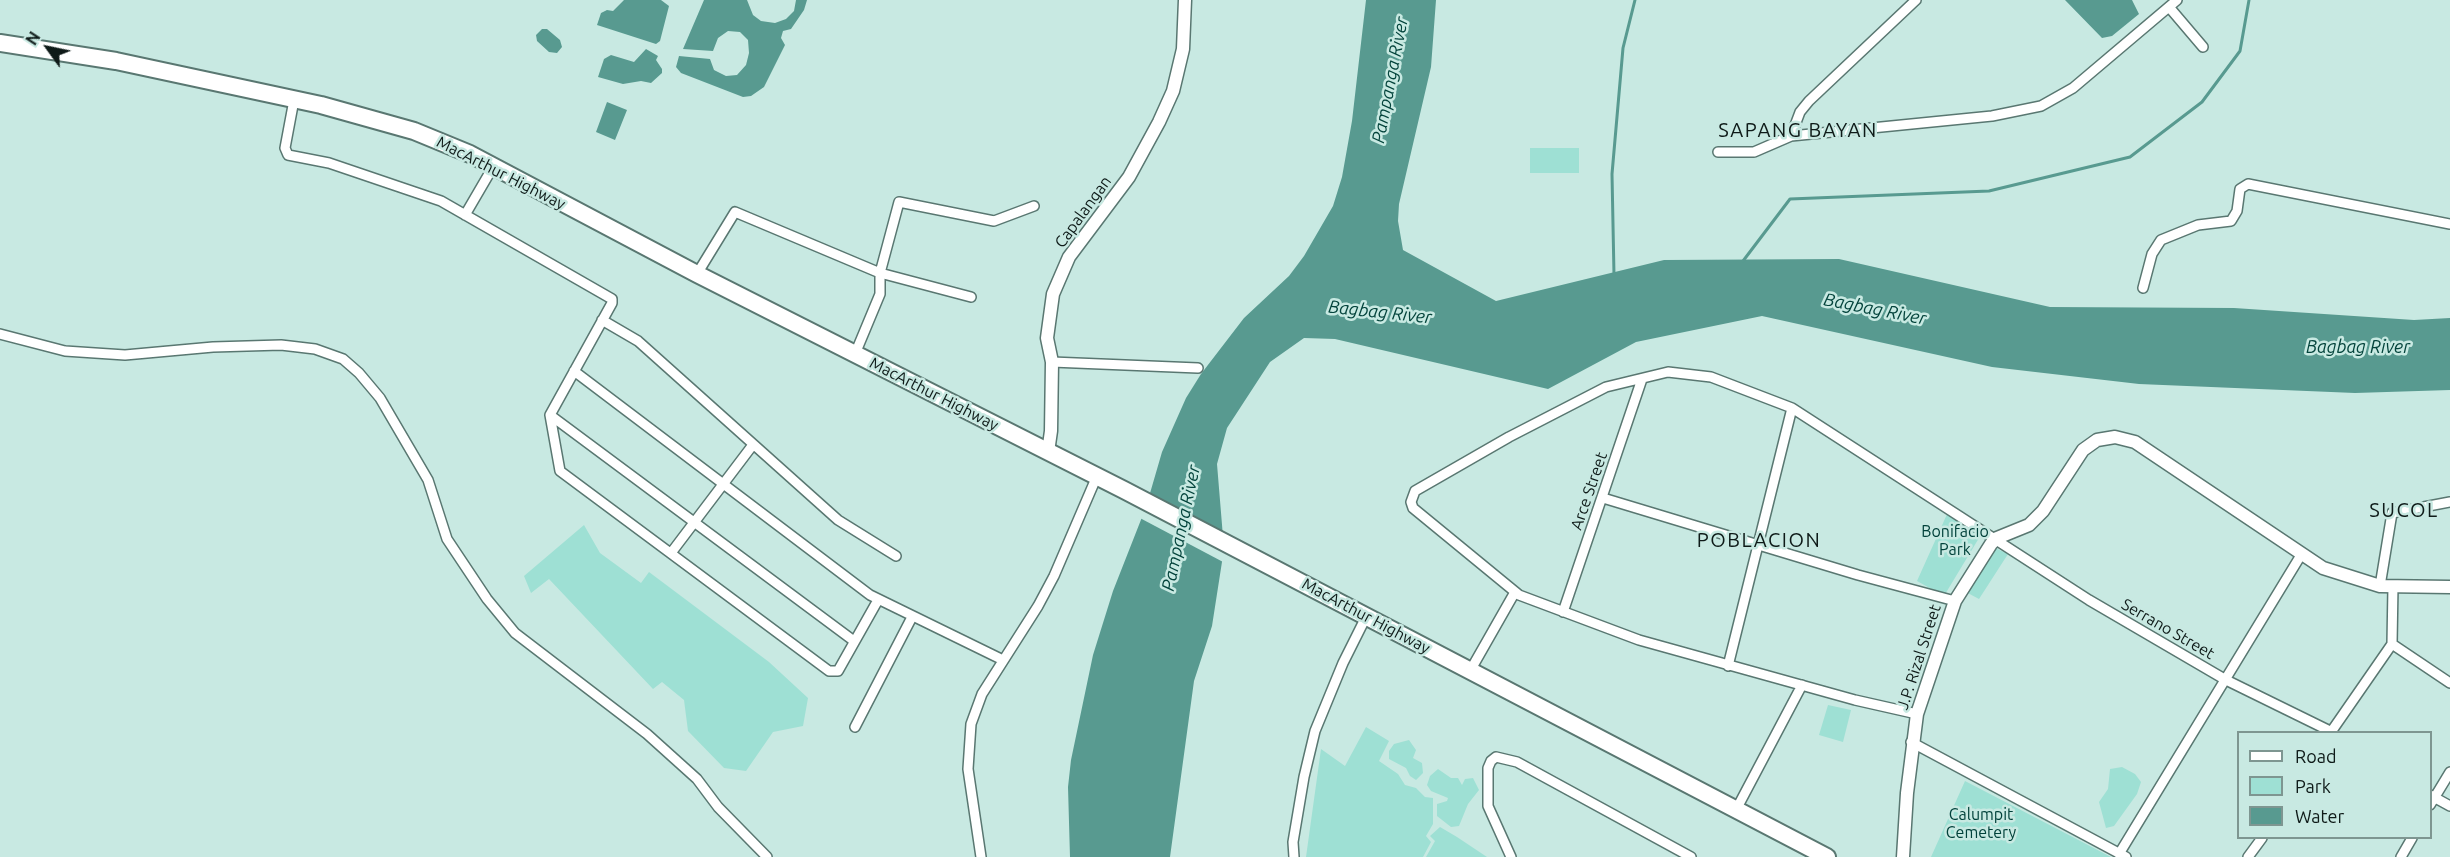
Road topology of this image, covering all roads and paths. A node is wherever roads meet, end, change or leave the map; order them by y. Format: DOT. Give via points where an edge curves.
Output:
graph roads {
  1 [pos="1185,0"];
  2 [pos="1916,0"];
  3 [pos="2177,0"];
  4 [pos="2169,7"];
  5 [pos="0,43"];
  6 [pos="2204,48"];
  7 [pos="294,100"];
  8 [pos="1791,136"];
  9 [pos="1718,152"];
  10 [pos="493,167"];
  11 [pos="1034,206"];
  12 [pos="465,215"];
  13 [pos="2450,224"];
  14 [pos="880,273"];
  15 [pos="697,274"];
  16 [pos="2143,288"];
  17 [pos="971,297"];
  18 [pos="602,320"];
  19 [pos="0,334"];
  20 [pos="855,354"];
  21 [pos="1052,362"];
  22 [pos="1198,368"];
  23 [pos="574,371"];
  24 [pos="1642,379"];
  25 [pos="1792,408"];
  26 [pos="550,415"];
  27 [pos="752,446"];
  28 [pos="1048,452"];
  29 [pos="1097,476"];
  30 [pos="722,484"];
  31 [pos="1603,498"];
  32 [pos="2450,502"];
  33 [pos="694,521"];
  34 [pos="1997,538"];
  35 [pos="1757,543"];
  36 [pos="671,553"];
  37 [pos="2301,555"];
  38 [pos="897,556"];
  39 [pos="2380,586"];
  40 [pos="2393,586"];
  41 [pos="2450,586"];
  42 [pos="1515,592"];
  43 [pos="878,600"];
  44 [pos="1955,601"];
  45 [pos="1563,612"];
  46 [pos="1361,615"];
  47 [pos="912,617"];
  48 [pos="854,640"];
  49 [pos="2392,644"];
  50 [pos="1003,660"];
  51 [pos="1728,666"];
  52 [pos="1470,671"];
  53 [pos="2226,680"];
  54 [pos="2450,683"];
  55 [pos="1803,685"];
  56 [pos="1917,714"];
  57 [pos="855,727"];
  58 [pos="2329,731"];
  59 [pos="2332,731"];
  60 [pos="1911,742"];
  61 [pos="2450,772"];
  62 [pos="2432,799"];
  63 [pos="2450,806"];
  64 [pos="1737,808"];
  65 [pos="2261,839"];
  66 [pos="2411,839"];
  67 [pos="2123,855"];
  68 [pos="768,857"];
  69 [pos="981,857"];
  70 [pos="1293,857"];
  71 [pos="1511,857"];
  72 [pos="1691,857"];
  73 [pos="1827,857"];
  74 [pos="1903,857"];
  75 [pos="2248,857"];
  76 [pos="2402,857"];
  1 -- 21 [label="street, Capalangan" via="1183,49 1173,90 1159,123 1129,177 1069,257 1053,294 1047,338"];
  2 -- 8 [label="street" via="1809,101"];
  3 -- 4 [label="street"];
  4 -- 6 [label="street"];
  4 -- 8 [label="street" via="2073,88 2041,106 1975,118"];
  5 -- 7 [label="highway, MacArthur Highway" via="116,61"];
  7 -- 10 [label="highway, MacArthur Highway" via="414,131"];
  7 -- 12 [label="street" via="286,154 387,181 441,201"];
  8 -- 9 [label="street" via="1754,152"];
  10 -- 12 [label="street"];
  10 -- 15 [label="highway, MacArthur Highway"];
  11 -- 14 [label="street" via="994,221 899,202"];
  12 -- 18 [label="street" via="612,299"];
  13 -- 16 [label="street" via="2248,184 2240,189 2237,211 2231,221 2198,225 2161,240 2152,254"];
  14 -- 15 [label="street" via="735,212"];
  14 -- 17 [label="street"];
  14 -- 20 [label="street" via="880,294"];
  15 -- 20 [label="highway, MacArthur Highway"];
  18 -- 23 [label="street"];
  18 -- 27 [label="street" via="638,341"];
  19 -- 68 [label="street" via="65,351 125,355 281,345 315,349 343,359 380,398 428,480 447,539 515,633 647,734 697,779 718,807"];
  20 -- 28 [label="highway, MacArthur Highway"];
  21 -- 22 [label="street"];
  21 -- 28 [label="street, Capalangan"];
  23 -- 26 [label="street"];
  23 -- 30 [label="street"];
  24 -- 25 [label="street, Serrano Street" via="1668,372 1711,377"];
  24 -- 31 [label="street, Arce Street"];
  24 -- 42 [label="street, Serrano Street" via="1606,387 1415,491 1413,508"];
  25 -- 34 [label="street, Serrano Street"];
  25 -- 35 [label="street"];
  26 -- 33 [label="street"];
  26 -- 36 [label="street" via="560,471"];
  27 -- 30 [label="street"];
  27 -- 38 [label="street" via="838,520"];
  28 -- 29 [label="highway, MacArthur Highway"];
  29 -- 46 [label="highway, MacArthur Highway"];
  29 -- 50 [label="street" via="1048,586"];
  30 -- 33 [label="street"];
  30 -- 43 [label="street"];
  31 -- 35 [label="street"];
  31 -- 45 [label="street, Arce Street"];
  32 -- 39 [label="street" via="2392,513"];
  33 -- 36 [label="street"];
  33 -- 48 [label="street"];
  34 -- 37 [label="street" via="2029,525 2043,511 2084,450 2097,440 2115,437 2135,442"];
  34 -- 44 [label="street, J.P. Rizal Street"];
  34 -- 53 [label="street, Serrano Street" via="2089,600"];
  35 -- 44 [label="street"];
  35 -- 51 [label="street"];
  36 -- 48 [label="street" via="829,671 838,671"];
  37 -- 39 [label="street" via="2323,568"];
  37 -- 53 [label="street"];
  39 -- 40 [label="street"];
  40 -- 41 [label="street"];
  40 -- 49 [label="street"];
  42 -- 45 [label="street"];
  42 -- 52 [label="street"];
  43 -- 47 [label="street"];
  43 -- 48 [label="street"];
  44 -- 56 [label="street, J.P. Rizal Street"];
  45 -- 51 [label="street"];
  46 -- 52 [label="highway, MacArthur Highway"];
  46 -- 70 [label="street" via="1316,731 1304,777"];
  47 -- 50 [label="street"];
  47 -- 57 [label="street"];
  49 -- 54 [label="street"];
  49 -- 59 [label="street"];
  50 -- 69 [label="street" via="982,694 971,724 968,769"];
  51 -- 55 [label="street"];
  52 -- 64 [label="highway, MacArthur Highway"];
  53 -- 58 [label="street, Serrano Street"];
  53 -- 67 [label="street"];
  55 -- 56 [label="street"];
  55 -- 64 [label="street"];
  56 -- 60 [label="street, J.P. Rizal Street"];
  60 -- 67 [label="street"];
  60 -- 74 [label="street, J.P. Rizal Street"];
  61 -- 62 [label="street"];
  62 -- 63 [label="street"];
  64 -- 73 [label="highway, MacArthur Highway"];
  65 -- 75 [label="street"];
  66 -- 76 [label="street"];
  71 -- 72 [label="street" via="1488,806 1488,768 1496,757 1517,762"];
}
